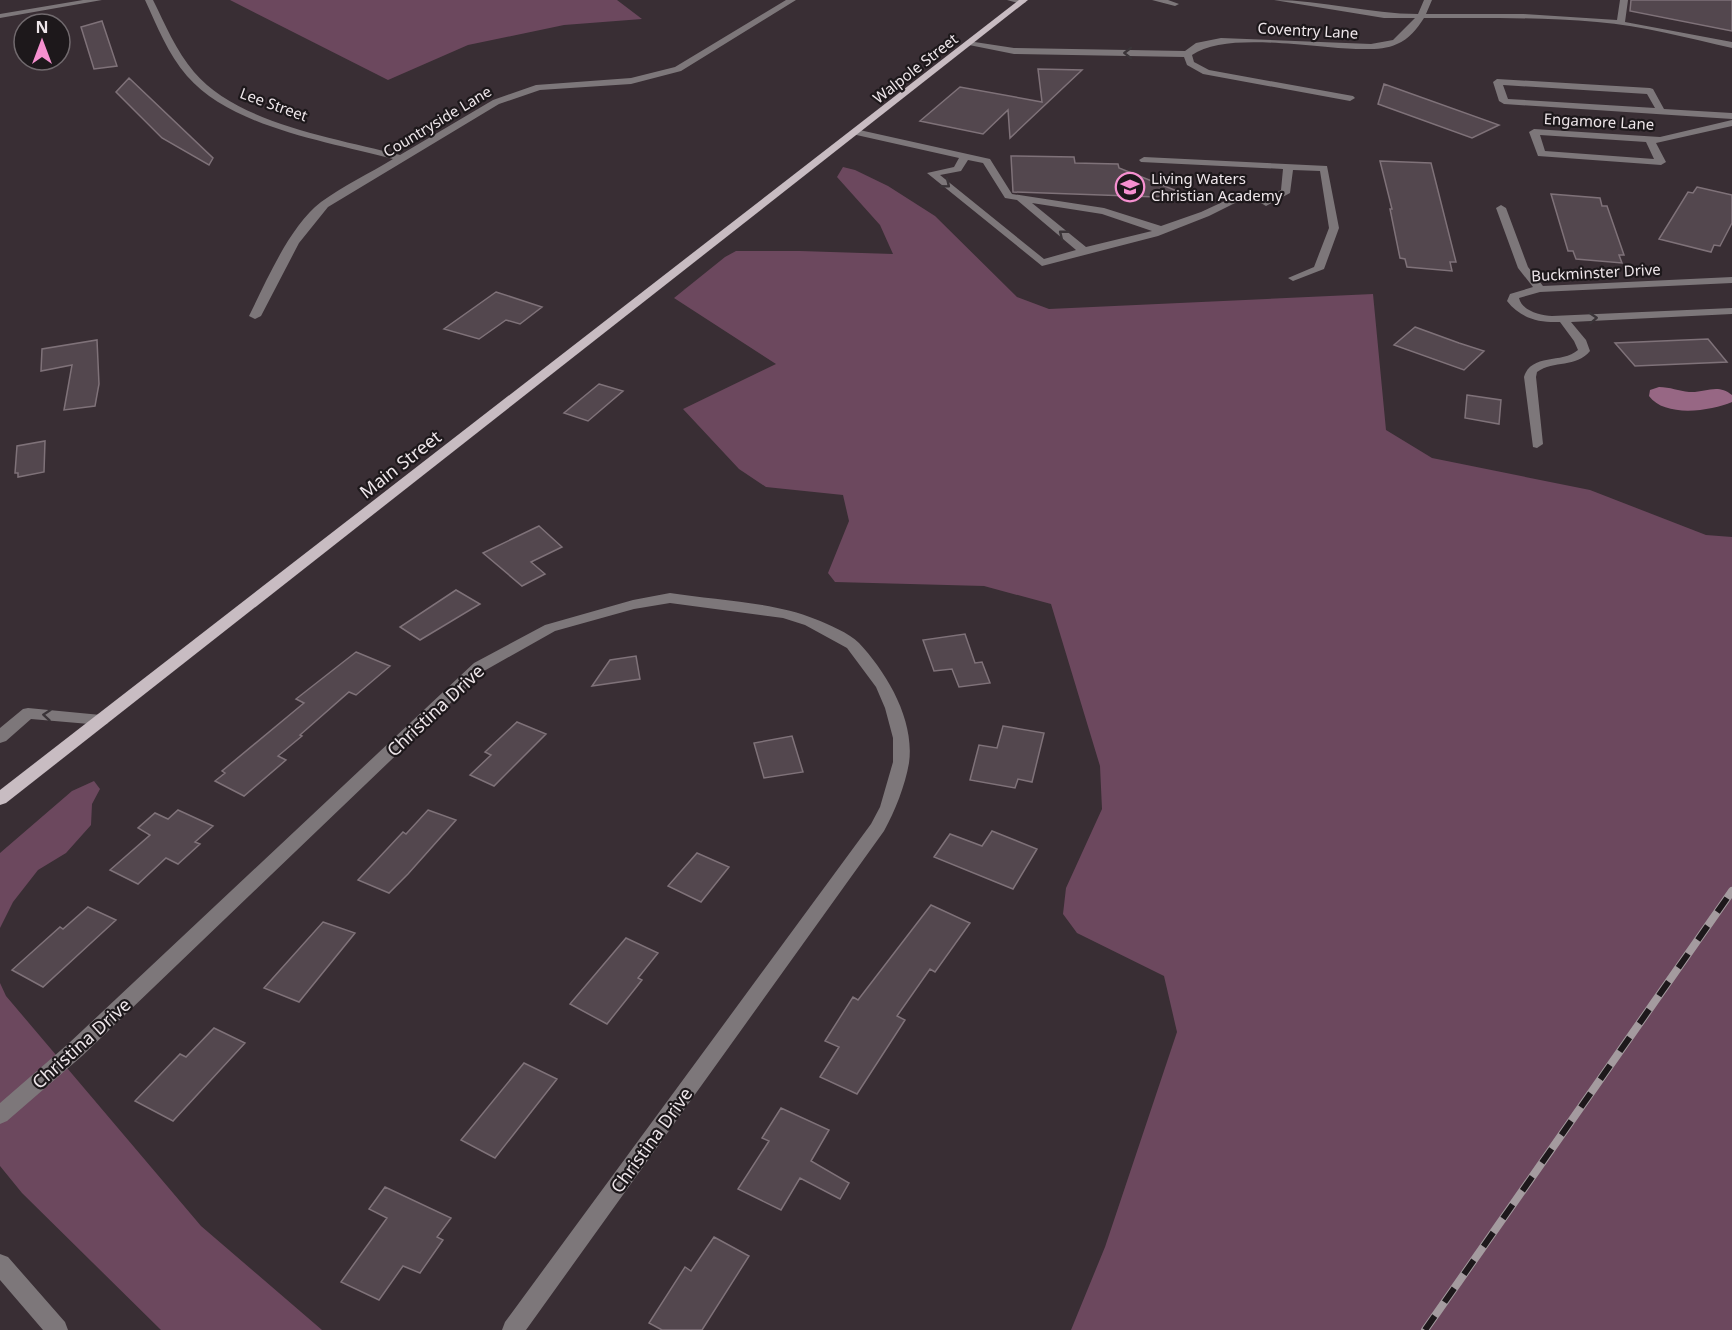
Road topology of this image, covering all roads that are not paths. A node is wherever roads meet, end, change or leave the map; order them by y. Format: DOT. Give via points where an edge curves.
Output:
graph roads {
  1 [pos="98,0"];
  2 [pos="149,0"];
  3 [pos="792,0"];
  4 [pos="1011,0"];
  5 [pos="1156,0"];
  6 [pos="1278,0"];
  7 [pos="1312,0"];
  8 [pos="1428,0"];
  9 [pos="1624,0"];
  10 [pos="1023,1"];
  11 [pos="1175,4"];
  12 [pos="0,15"];
  13 [pos="1421,17"];
  14 [pos="1621,23"];
  15 [pos="968,44"];
  16 [pos="1732,45"];
  17 [pos="1187,54"];
  18 [pos="1350,98"];
  19 [pos="1661,111"];
  20 [pos="1732,116"];
  21 [pos="1732,123"];
  22 [pos="855,132"];
  23 [pos="1650,140"];
  24 [pos="965,156"];
  25 [pos="822,158"];
  26 [pos="403,159"];
  27 [pos="1144,160"];
  28 [pos="1288,166"];
  29 [pos="1246,195"];
  30 [pos="1021,199"];
  31 [pos="1266,203"];
  32 [pos="1501,208"];
  33 [pos="1161,230"];
  34 [pos="1084,251"];
  35 [pos="1293,278"];
  36 [pos="1732,280"];
  37 [pos="1540,289"];
  38 [pos="1732,311"];
  39 [pos="255,316"];
  40 [pos="1564,320"];
  41 [pos="1537,444"];
  42 [pos="101,720"];
  43 [pos="0,737"];
  44 [pos="0,799"];
  45 [pos="0,1115"];
  46 [pos="0,1264"];
  47 [pos="57,1330"];
  48 [pos="513,1330"];
  1 -- 12 [label="street"];
  2 -- 26 [label="street, Lee Street" via="180,60 210,93 253,115"];
  3 -- 26 [label="street, Countryside Lane" via="678,69 631,81 558,84 519,92"];
  4 -- 10 [label="street"];
  5 -- 11 [label="street"];
  6 -- 13 [label="street" via="1369,15"];
  7 -- 13 [label="street"];
  8 -- 13 [label="street"];
  9 -- 14 [label="street"];
  10 -- 15 [label="main road, Walpole Street"];
  13 -- 14 [label="street" via="1541,17"];
  13 -- 17 [label="street, Coventry Lane" via="1397,41 1381,46 1227,41 1195,46"];
  14 -- 16 [label="street"];
  17 -- 15 [label="street, Coventry Lane, one-way" via="1014,51"];
  15 -- 22 [label="main road, Walpole Street"];
  17 -- 18 [label="street" via="1190,63 1206,72"];
  19 -- 19 [label="street" via="1650,91 1497,82 1504,101"];
  19 -- 20 [label="street"];
  21 -- 23 [label="street, Engamore Lane"];
  22 -- 24 [label="street"];
  22 -- 25 [label="main road, Walpole Street"];
  23 -- 23 [label="street, Engamore Lane" via="1661,162 1541,154 1534,132"];
  24 -- 30 [label="street" via="987,161 1004,191"];
  24 -- 34 [label="street, one-way" via="958,168 932,173 1042,264"];
  25 -- 42 [label="main road, Main Street"];
  26 -- 39 [label="street, Countryside Lane" via="324,205 306,223"];
  27 -- 28 [label="street"];
  28 -- 31 [label="street" via="1286,191"];
  28 -- 35 [label="street" via="1324,168 1334,228 1319,269"];
  29 -- 33 [label="street"];
  30 -- 33 [label="street" via="1104,211"];
  34 -- 30 [label="street, one-way"];
  32 -- 37 [label="street" via="1523,268"];
  33 -- 34 [label="street"];
  36 -- 37 [label="street, Buckminster Drive"];
  37 -- 40 [label="street, Buckminster Drive" via="1519,293 1513,301 1530,316"];
  40 -- 38 [label="street, Buckminster Drive, one-way"];
  40 -- 41 [label="street" via="1584,351 1572,359 1532,370"];
  42 -- 43 [label="street, one-way" via="28,713"];
  42 -- 44 [label="main road, Main Street"];
  45 -- 48 [label="street, Christina Drive" via="75,1050 479,667 550,628 670,598 785,614 810,622 852,645 883,685 893,708 901,738 901,762 888,807 878,827"];
  46 -- 47 [label="street"];
}
